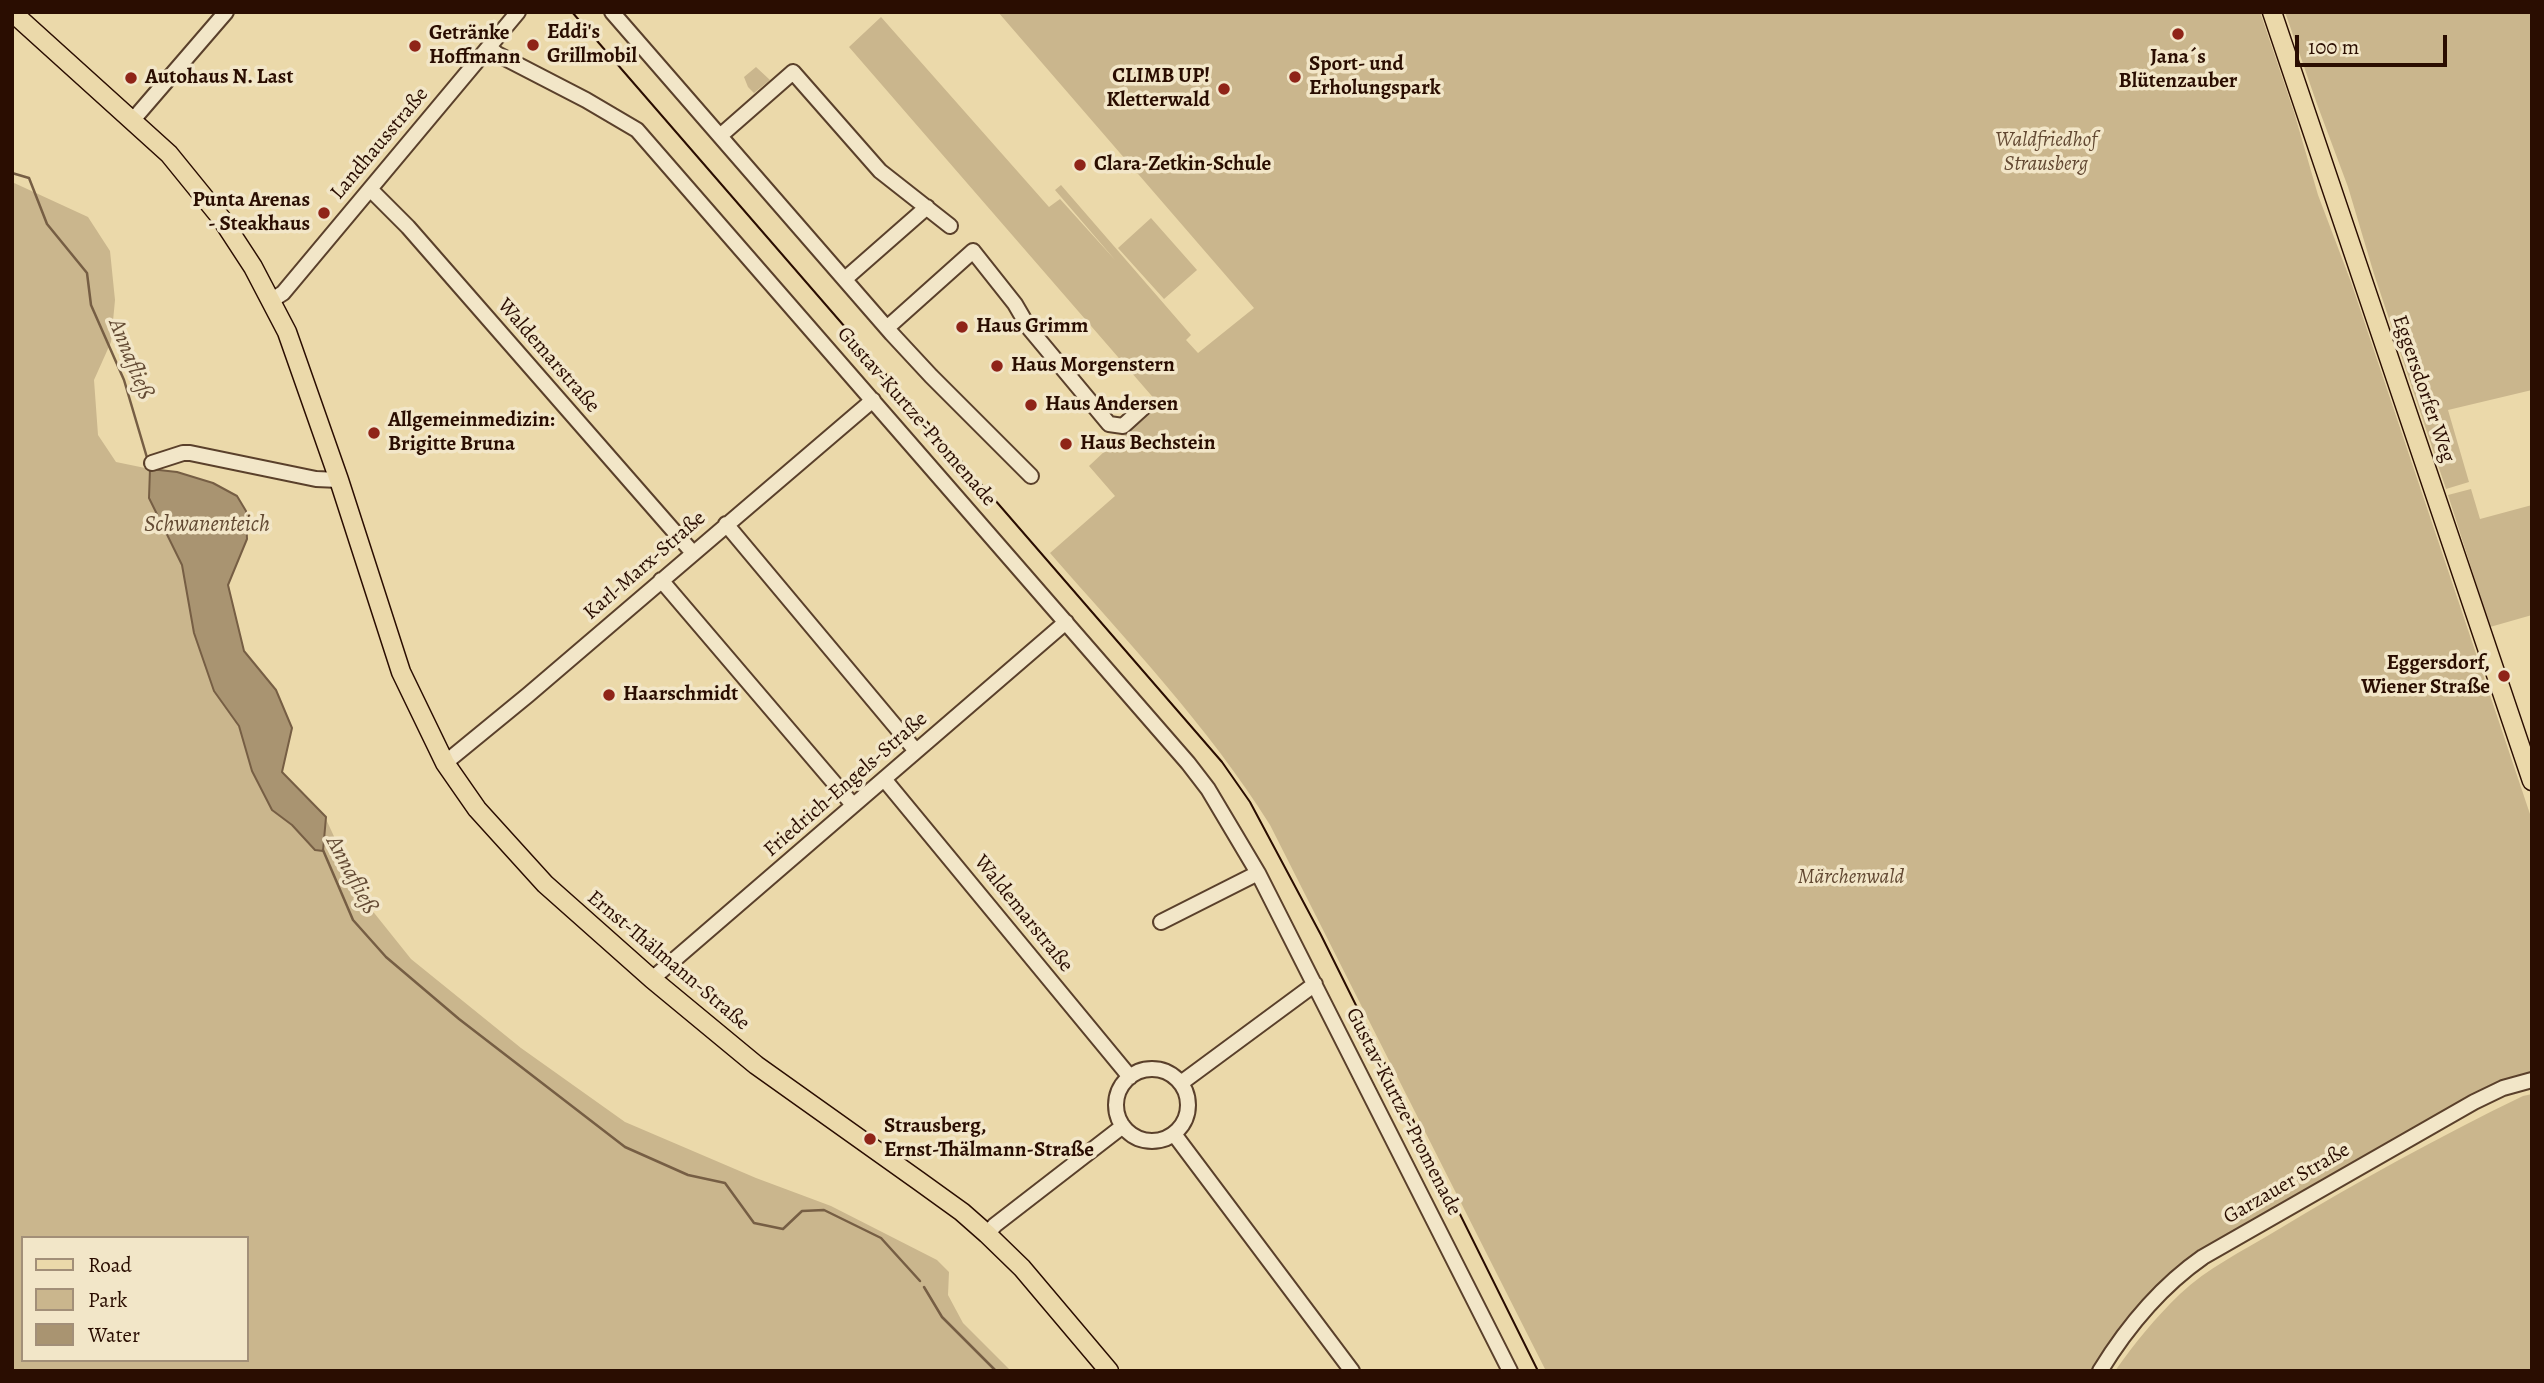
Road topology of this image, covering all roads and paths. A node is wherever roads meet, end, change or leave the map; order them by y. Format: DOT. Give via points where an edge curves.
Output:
graph roads {
  1 [pos="12,12"];
  2 [pos="226,12"];
  3 [pos="518,12"];
  4 [pos="612,12"];
  5 [pos="2272,12"];
  6 [pos="489,47"];
  7 [pos="132,121"];
  8 [pos="720,135"];
  9 [pos="370,189"];
  10 [pos="927,207"];
  11 [pos="950,226"];
  12 [pos="845,279"];
  13 [pos="272,300"];
  14 [pos="888,327"];
  15 [pos="873,400"];
  16 [pos="1145,406"];
  17 [pos="152,463"];
  18 [pos="1031,476"];
  19 [pos="339,480"];
  20 [pos="726,524"];
  21 [pos="693,553"];
  22 [pos="661,580"];
  23 [pos="1066,622"];
  24 [pos="2524,734"];
  25 [pos="916,751"];
  26 [pos="445,763"];
  27 [pos="884,779"];
  28 [pos="2532,781"];
  29 [pos="853,805"];
  30 [pos="1258,873"];
  31 [pos="1161,922"];
  32 [pos="652,979"];
  33 [pos="1315,984"];
  34 [pos="1130,1076"];
  35 [pos="2532,1080"];
  36 [pos="1181,1083"];
  37 [pos="1123,1126"];
  38 [pos="1174,1134"];
  39 [pos="986,1234"];
  40 [pos="1109,1371"];
  41 [pos="1352,1371"];
  42 [pos="1510,1371"];
  43 [pos="2100,1371"];
  1 -- 7 [label="main road, Ernst-Thälmann-Straße"];
  2 -- 7 [label="street"];
  3 -- 6 [label="street, Landhausstraße"];
  4 -- 8 [label="street, Gustav-Kurtze-Promenade"];
  5 -- 24 [label="main road, Eggersdorfer Weg"];
  6 -- 9 [label="street, Landhausstraße"];
  6 -- 15 [label="street, Gustav-Kurtze-Promenade" via="637,130"];
  7 -- 13 [label="main road, Ernst-Thälmann-Straße" via="169,154 204,195"];
  8 -- 10 [label="street" via="793,72 880,171"];
  8 -- 12 [label="street, Gustav-Kurtze-Promenade"];
  9 -- 13 [label="street, Landhausstraße" via="283,293"];
  9 -- 21 [label="street, Waldemarstraße"];
  10 -- 11 [label="street"];
  10 -- 12 [label="street"];
  12 -- 14 [label="street, Gustav-Kurtze-Promenade"];
  13 -- 19 [label="main road, Ernst-Thälmann-Straße" via="288,332"];
  14 -- 16 [label="street, Gustav-Kurtze-Promenade" via="972,251 1109,424 1123,426"];
  14 -- 18 [label="street, Gustav-Kurtze-Promenade"];
  15 -- 20 [label="street, Karl-Marx-Straße"];
  15 -- 23 [label="street, Gustav-Kurtze-Promenade"];
  17 -- 19 [label="street" via="190,453"];
  19 -- 26 [label="main road, Ernst-Thälmann-Straße" via="401,672"];
  20 -- 21 [label="street, Karl-Marx-Straße"];
  20 -- 25 [label="street"];
  21 -- 22 [label="street, Karl-Marx-Straße"];
  22 -- 26 [label="street, Karl-Marx-Straße"];
  22 -- 29 [label="street"];
  23 -- 25 [label="street, Friedrich-Engels-Straße"];
  23 -- 30 [label="street, Gustav-Kurtze-Promenade" via="1201,780"];
  24 -- 28 [label="main road, Eggersdorfer Weg"];
  25 -- 27 [label="street, Friedrich-Engels-Straße"];
  26 -- 32 [label="main road, Ernst-Thälmann-Straße" via="477,809 545,884"];
  27 -- 29 [label="street, Friedrich-Engels-Straße"];
  27 -- 34 [label="street, Waldemarstraße"];
  29 -- 32 [label="street, Friedrich-Engels-Straße"];
  30 -- 31 [label="street"];
  30 -- 33 [label="street, Gustav-Kurtze-Promenade"];
  32 -- 39 [label="main road, Ernst-Thälmann-Straße" via="756,1065 962,1212"];
  33 -- 36 [label="street"];
  33 -- 42 [label="street, Gustav-Kurtze-Promenade"];
  34 -- 36 [label="street" via="1154,1069"];
  34 -- 37 [label="street" via="1116,1105"];
  35 -- 43 [label="street, Garzauer Straße" via="2474,1102 2203,1257 2144,1310"];
  36 -- 38 [label="street" via="1189,1103"];
  37 -- 38 [label="street" via="1141,1140"];
  37 -- 39 [label="street"];
  38 -- 41 [label="street"];
  39 -- 40 [label="main road, Ernst-Thälmann-Straße" via="1022,1268"];
}
